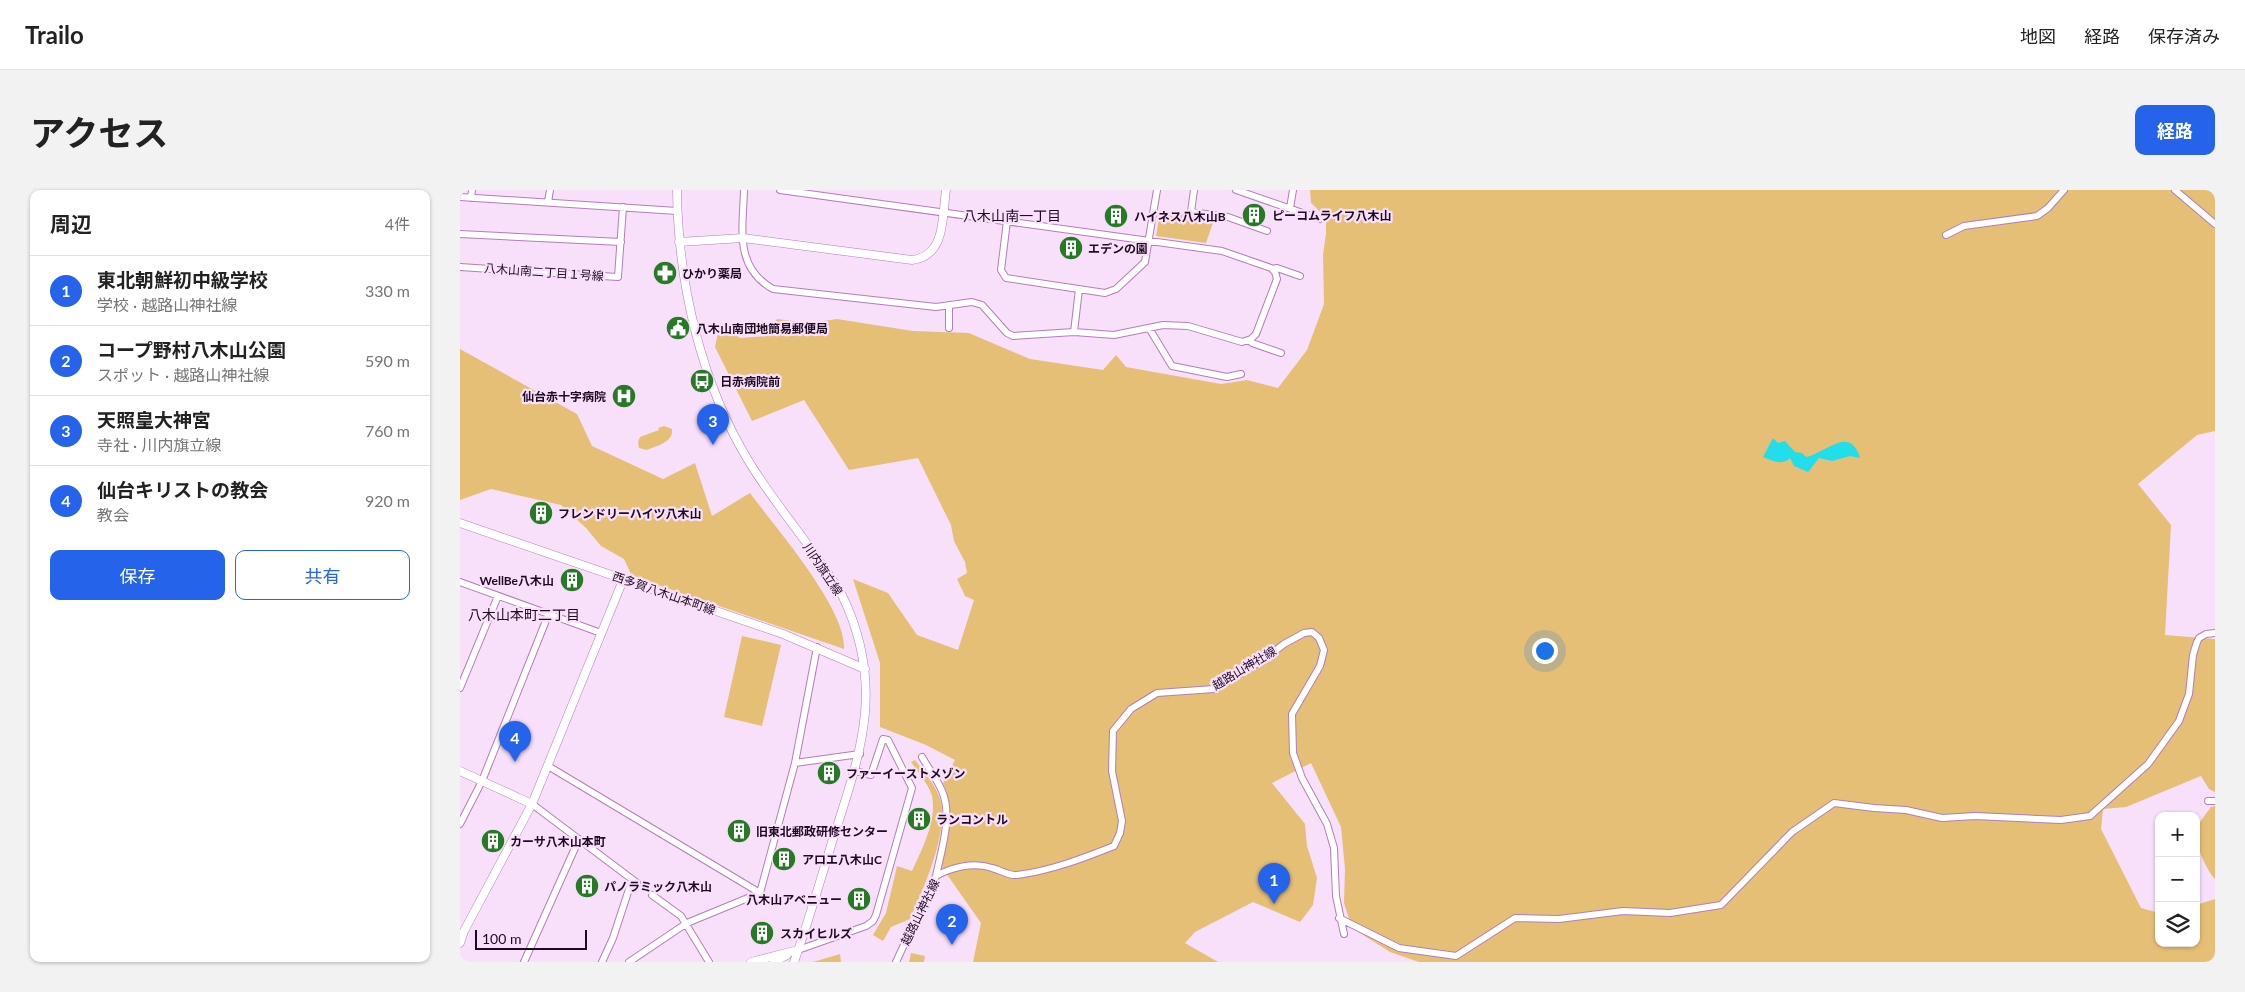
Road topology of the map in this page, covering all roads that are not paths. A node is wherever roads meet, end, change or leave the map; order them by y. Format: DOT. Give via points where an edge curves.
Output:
graph roads {
  1 [pos="472,190"];
  2 [pos="550,190"];
  3 [pos="677,190"];
  4 [pos="744,190"];
  5 [pos="780,190"];
  6 [pos="946,190"];
  7 [pos="1157,190"];
  8 [pos="1194,190"];
  9 [pos="1236,190"];
  10 [pos="1294,190"];
  11 [pos="2064,190"];
  12 [pos="2176,190"];
  13 [pos="1253,192"];
  14 [pos="460,197"];
  15 [pos="471,198"];
  16 [pos="548,202"];
  17 [pos="623,207"];
  18 [pos="1290,208"];
  19 [pos="677,211"];
  20 [pos="943,212"];
  21 [pos="1320,219"];
  22 [pos="1007,222"];
  23 [pos="2215,224"];
  24 [pos="1267,231"];
  25 [pos="460,234"];
  26 [pos="1946,235"];
  27 [pos="743,238"];
  28 [pos="1149,240"];
  29 [pos="621,242"];
  30 [pos="679,242"];
  31 [pos="460,267"];
  32 [pos="1273,269"];
  33 [pos="1300,276"];
  34 [pos="1079,289"];
  35 [pos="949,306"];
  36 [pos="949,328"];
  37 [pos="1149,328"];
  38 [pos="1074,332"];
  39 [pos="1249,340"];
  40 [pos="1281,353"];
  41 [pos="1241,374"];
  42 [pos="460,524"];
  43 [pos="623,580"];
  44 [pos="460,582"];
  45 [pos="498,596"];
  46 [pos="549,613"];
  47 [pos="601,633"];
  48 [pos="2215,633"];
  49 [pos="817,647"];
  50 [pos="865,669"];
  51 [pos="460,688"];
  52 [pos="860,754"];
  53 [pos="922,757"];
  54 [pos="795,763"];
  55 [pos="548,766"];
  56 [pos="460,771"];
  57 [pos="855,771"];
  58 [pos="482,781"];
  59 [pos="532,804"];
  60 [pos="460,824"];
  61 [pos="578,839"];
  62 [pos="936,876"];
  63 [pos="760,893"];
  64 [pos="652,894"];
  65 [pos="1339,918"];
  66 [pos="687,923"];
  67 [pos="462,934"];
  68 [pos="1344,934"];
  69 [pos="460,943"];
  70 [pos="798,950"];
  71 [pos="524,962"];
  72 [pos="602,962"];
  73 [pos="629,962"];
  74 [pos="709,962"];
  75 [pos="751,962"];
  76 [pos="774,962"];
  77 [pos="794,962"];
  78 [pos="896,962"];
  1 -- 15 [label="street"];
  2 -- 16 [label="street"];
  3 -- 19 [label="street, 川内旗立線"];
  4 -- 27 [label="street"];
  5 -- 20 [label="street"];
  6 -- 20 [label="street"];
  7 -- 28 [label="street"];
  8 -- 24 [label="street" via="1191,212 1228,217"];
  9 -- 13 [label="street"];
  10 -- 18 [label="street"];
  11 -- 26 [label="street" via="2037,216 1964,226"];
  12 -- 23 [label="street"];
  13 -- 18 [label="street"];
  14 -- 15 [label="street"];
  15 -- 16 [label="street"];
  16 -- 17 [label="street"];
  17 -- 19 [label="street"];
  17 -- 29 [label="street, 八木山南二丁目１号線"];
  18 -- 21 [label="street"];
  19 -- 30 [label="street, 川内旗立線"];
  20 -- 22 [label="street"];
  20 -- 27 [label="street" via="935,249 923,259"];
  22 -- 28 [label="street"];
  22 -- 34 [label="street" via="1001,270 1006,278"];
  25 -- 29 [label="street"];
  27 -- 30 [label="street"];
  27 -- 35 [label="street" via="749,267 755,276 773,289"];
  28 -- 32 [label="street" via="1222,251"];
  28 -- 34 [label="street" via="1145,262 1116,289 1105,293"];
  29 -- 31 [label="street, 八木山南二丁目１号線" via="618,277"];
  30 -- 50 [label="street, 川内旗立線" via="689,306 723,409 751,464 842,595 851,615"];
  32 -- 33 [label="street"];
  32 -- 39 [label="street" via="1277,279 1256,334"];
  34 -- 38 [label="street"];
  35 -- 36 [label="street"];
  35 -- 38 [label="street" via="972,302 982,305 1013,336"];
  37 -- 38 [label="street" via="1114,335"];
  37 -- 39 [label="street" via="1188,326 1242,342"];
  37 -- 41 [label="street" via="1172,366 1227,377"];
  39 -- 40 [label="street"];
  42 -- 43 [label="street, 西多賀八木山本町線"];
  43 -- 47 [label="street"];
  43 -- 49 [label="street, 西多賀八木山本町線"];
  44 -- 45 [label="street"];
  45 -- 46 [label="street"];
  45 -- 51 [label="street"];
  46 -- 47 [label="street"];
  46 -- 58 [label="street"];
  47 -- 55 [label="street"];
  48 -- 65 [label="street" via="2206,634 2197,642 2189,694 2179,721 2148,764 2090,816 2061,820 1984,816 1942,818 1906,810 1834,803 1792,832 1721,905 1670,913 1623,911 1559,919 1515,918 1456,956 1399,948"];
  49 -- 50 [label="street, 西多賀八木山本町線"];
  49 -- 54 [label="street"];
  50 -- 52 [label="street, 川内旗立線" via="866,705"];
  52 -- 54 [label="street"];
  52 -- 57 [label="street, 川内旗立線"];
  53 -- 62 [label="street" via="943,792 945,803 944,833"];
  54 -- 63 [label="street"];
  55 -- 59 [label="street"];
  55 -- 63 [label="street"];
  56 -- 58 [label="street"];
  57 -- 70 [label="street, 川内旗立線"];
  57 -- 70 [label="street" via="871,775 883,739 888,740 912,788 876,914 866,926"];
  58 -- 59 [label="street"];
  58 -- 60 [label="street"];
  59 -- 61 [label="street"];
  59 -- 67 [label="street"];
  61 -- 71 [label="street"];
  61 -- 72 [label="street" via="634,881"];
  62 -- 65 [label="street, 越路山神社線" via="960,866 975,865 1014,875 1027,873 1086,858 1114,846 1122,821 1112,771 1113,730 1131,709 1157,693 1214,689 1304,632 1312,632 1324,650 1320,666 1292,714 1293,754 1327,824 1334,848"];
  62 -- 78 [label="street, 越路山神社線"];
  63 -- 66 [label="street"];
  64 -- 66 [label="street"];
  65 -- 68 [label="street, 越路山神社線"];
  66 -- 73 [label="street"];
  66 -- 74 [label="street"];
  67 -- 69 [label="street"];
  70 -- 75 [label="street"];
  70 -- 76 [label="street"];
  70 -- 77 [label="street, 川内旗立線"];
}
